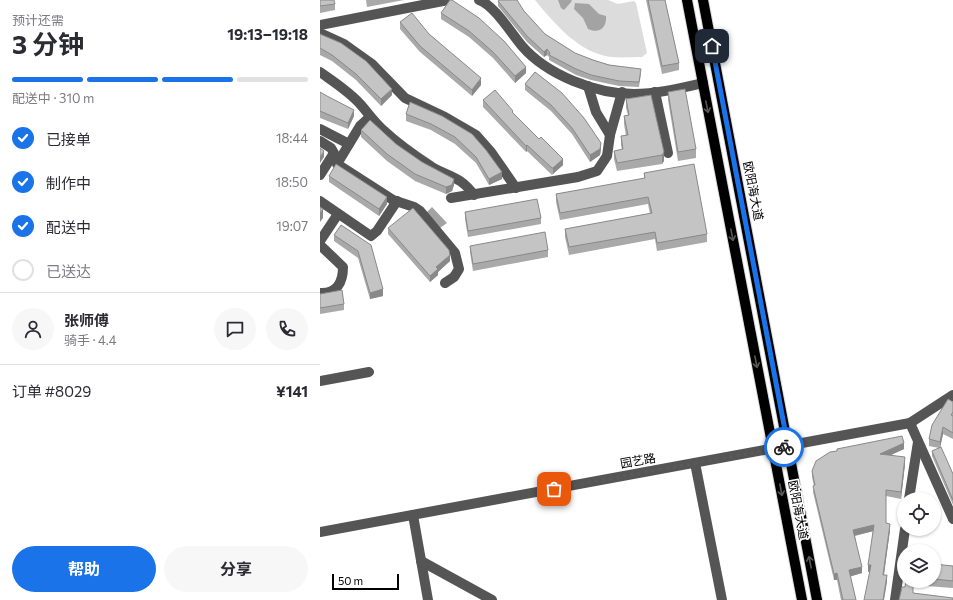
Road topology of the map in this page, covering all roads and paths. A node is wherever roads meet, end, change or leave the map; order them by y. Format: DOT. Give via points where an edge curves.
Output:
graph roads {
  1 [pos="448,0"];
  2 [pos="479,0"];
  3 [pos="687,0"];
  4 [pos="703,0"];
  5 [pos="320,25"];
  6 [pos="320,33"];
  7 [pos="320,72"];
  8 [pos="703,83"];
  9 [pos="588,86"];
  10 [pos="622,92"];
  11 [pos="655,92"];
  12 [pos="370,117"];
  13 [pos="320,129"];
  14 [pos="610,135"];
  15 [pos="320,141"];
  16 [pos="349,144"];
  17 [pos="668,153"];
  18 [pos="320,175"];
  19 [pos="516,188"];
  20 [pos="474,196"];
  21 [pos="451,198"];
  22 [pos="320,201"];
  23 [pos="397,201"];
  24 [pos="338,214"];
  25 [pos="320,243"];
  26 [pos="446,283"];
  27 [pos="320,293"];
  28 [pos="369,372"];
  29 [pos="320,381"];
  30 [pos="953,395"];
  31 [pos="910,423"];
  32 [pos="918,442"];
  33 [pos="788,446"];
  34 [pos="773,449"];
  35 [pos="695,463"];
  36 [pos="910,492"];
  37 [pos="413,515"];
  38 [pos="953,519"];
  39 [pos="320,532"];
  40 [pos="904,536"];
  41 [pos="421,561"];
  42 [pos="428,600"];
  43 [pos="492,600"];
  44 [pos="722,600"];
  45 [pos="802,600"];
  46 [pos="817,600"];
  47 [pos="895,600"];
  1 -- 5 [label="street"];
  2 -- 9 [label="street" via="488,4 525,49 569,79"];
  3 -- 8 [label="main road, 欧阳海大道"];
  4 -- 33 [label="main road, 欧阳海大道"];
  6 -- 19 [label="street" via="344,44 372,64 405,98 476,135"];
  7 -- 12 [label="street" via="361,104"];
  8 -- 11 [label="street"];
  8 -- 34 [label="main road, 欧阳海大道, one-way"];
  9 -- 10 [label="street"];
  9 -- 14 [label="street" via="596,112"];
  10 -- 11 [label="street"];
  10 -- 14 [label="street"];
  11 -- 17 [label="street"];
  12 -- 16 [label="street" via="360,126"];
  12 -- 20 [label="street" via="405,149 434,168 460,179"];
  13 -- 16 [label="street"];
  14 -- 19 [label="street" via="607,156 597,171"];
  15 -- 18 [label="street" via="334,153"];
  16 -- 23 [label="street" via="337,164"];
  19 -- 20 [label="street"];
  20 -- 21 [label="street"];
  22 -- 24 [label="street"];
  23 -- 24 [label="street" via="371,236"];
  23 -- 26 [label="street" via="420,211 455,253 459,269"];
  24 -- 25 [label="street"];
  25 -- 27 [label="street" via="343,267 343,278 338,287"];
  28 -- 29 [label="street"];
  30 -- 31 [label="street, 园艺路"];
  31 -- 32 [label="street"];
  31 -- 33 [label="street, 园艺路"];
  32 -- 36 [label="street"];
  32 -- 38 [label="street"];
  33 -- 34 [label="street, 园艺路"];
  46 -- 33 [label="main road, 欧阳海大道, one-way"];
  34 -- 35 [label="street, 园艺路"];
  34 -- 45 [label="main road, 欧阳海大道, one-way"];
  35 -- 37 [label="street, 园艺路"];
  35 -- 44 [label="street"];
  37 -- 39 [label="street, 园艺路"];
  37 -- 41 [label="street"];
  40 -- 47 [label="street"];
  41 -- 42 [label="street"];
  41 -- 43 [label="street"];
}
